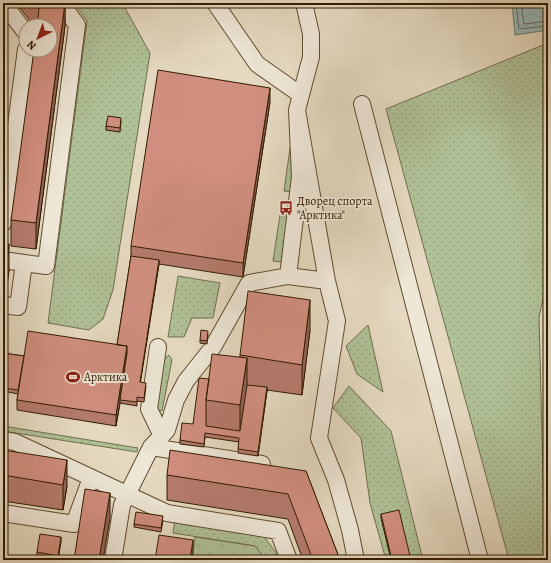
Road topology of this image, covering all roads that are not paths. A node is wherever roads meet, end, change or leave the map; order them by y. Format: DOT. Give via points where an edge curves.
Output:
graph roads {
  1 [pos="3,3"];
  2 [pos="61,3"];
  3 [pos="215,3"];
  4 [pos="304,3"];
  5 [pos="18,23"];
  6 [pos="24,58"];
  7 [pos="299,103"];
  8 [pos="362,104"];
  9 [pos="7,154"];
  10 [pos="3,223"];
  11 [pos="3,260"];
  12 [pos="24,263"];
  13 [pos="288,276"];
  14 [pos="327,281"];
  15 [pos="3,305"];
  16 [pos="158,346"];
  17 [pos="3,440"];
  18 [pos="156,441"];
  19 [pos="262,464"];
  20 [pos="91,478"];
  21 [pos="127,495"];
  22 [pos="3,513"];
  23 [pos="113,560"];
  24 [pos="289,560"];
  25 [pos="356,560"];
  26 [pos="480,560"];
  1 -- 5 [label="street"];
  2 -- 12 [label="street" via="77,25 46,266"];
  3 -- 7 [label="street" via="257,64"];
  4 -- 7 [label="street" via="311,34 311,57"];
  6 -- 9 [label="street"];
  7 -- 13 [label="street" via="300,177"];
  7 -- 14 [label="street"];
  8 -- 26 [label="street"];
  9 -- 10 [label="street"];
  11 -- 12 [label="street"];
  12 -- 15 [label="street" via="18,307"];
  13 -- 14 [label="street"];
  13 -- 18 [label="street" via="249,283 213,347 186,381 176,400 167,430"];
  14 -- 25 [label="street" via="337,321 319,438 336,480"];
  16 -- 18 [label="street" via="149,409"];
  17 -- 20 [label="street" via="15,442"];
  18 -- 19 [label="street"];
  18 -- 21 [label="street"];
  20 -- 21 [label="street"];
  20 -- 22 [label="street" via="74,524"];
  21 -- 23 [label="street" via="122,505"];
  21 -- 24 [label="street" via="167,513 278,531"];
}
